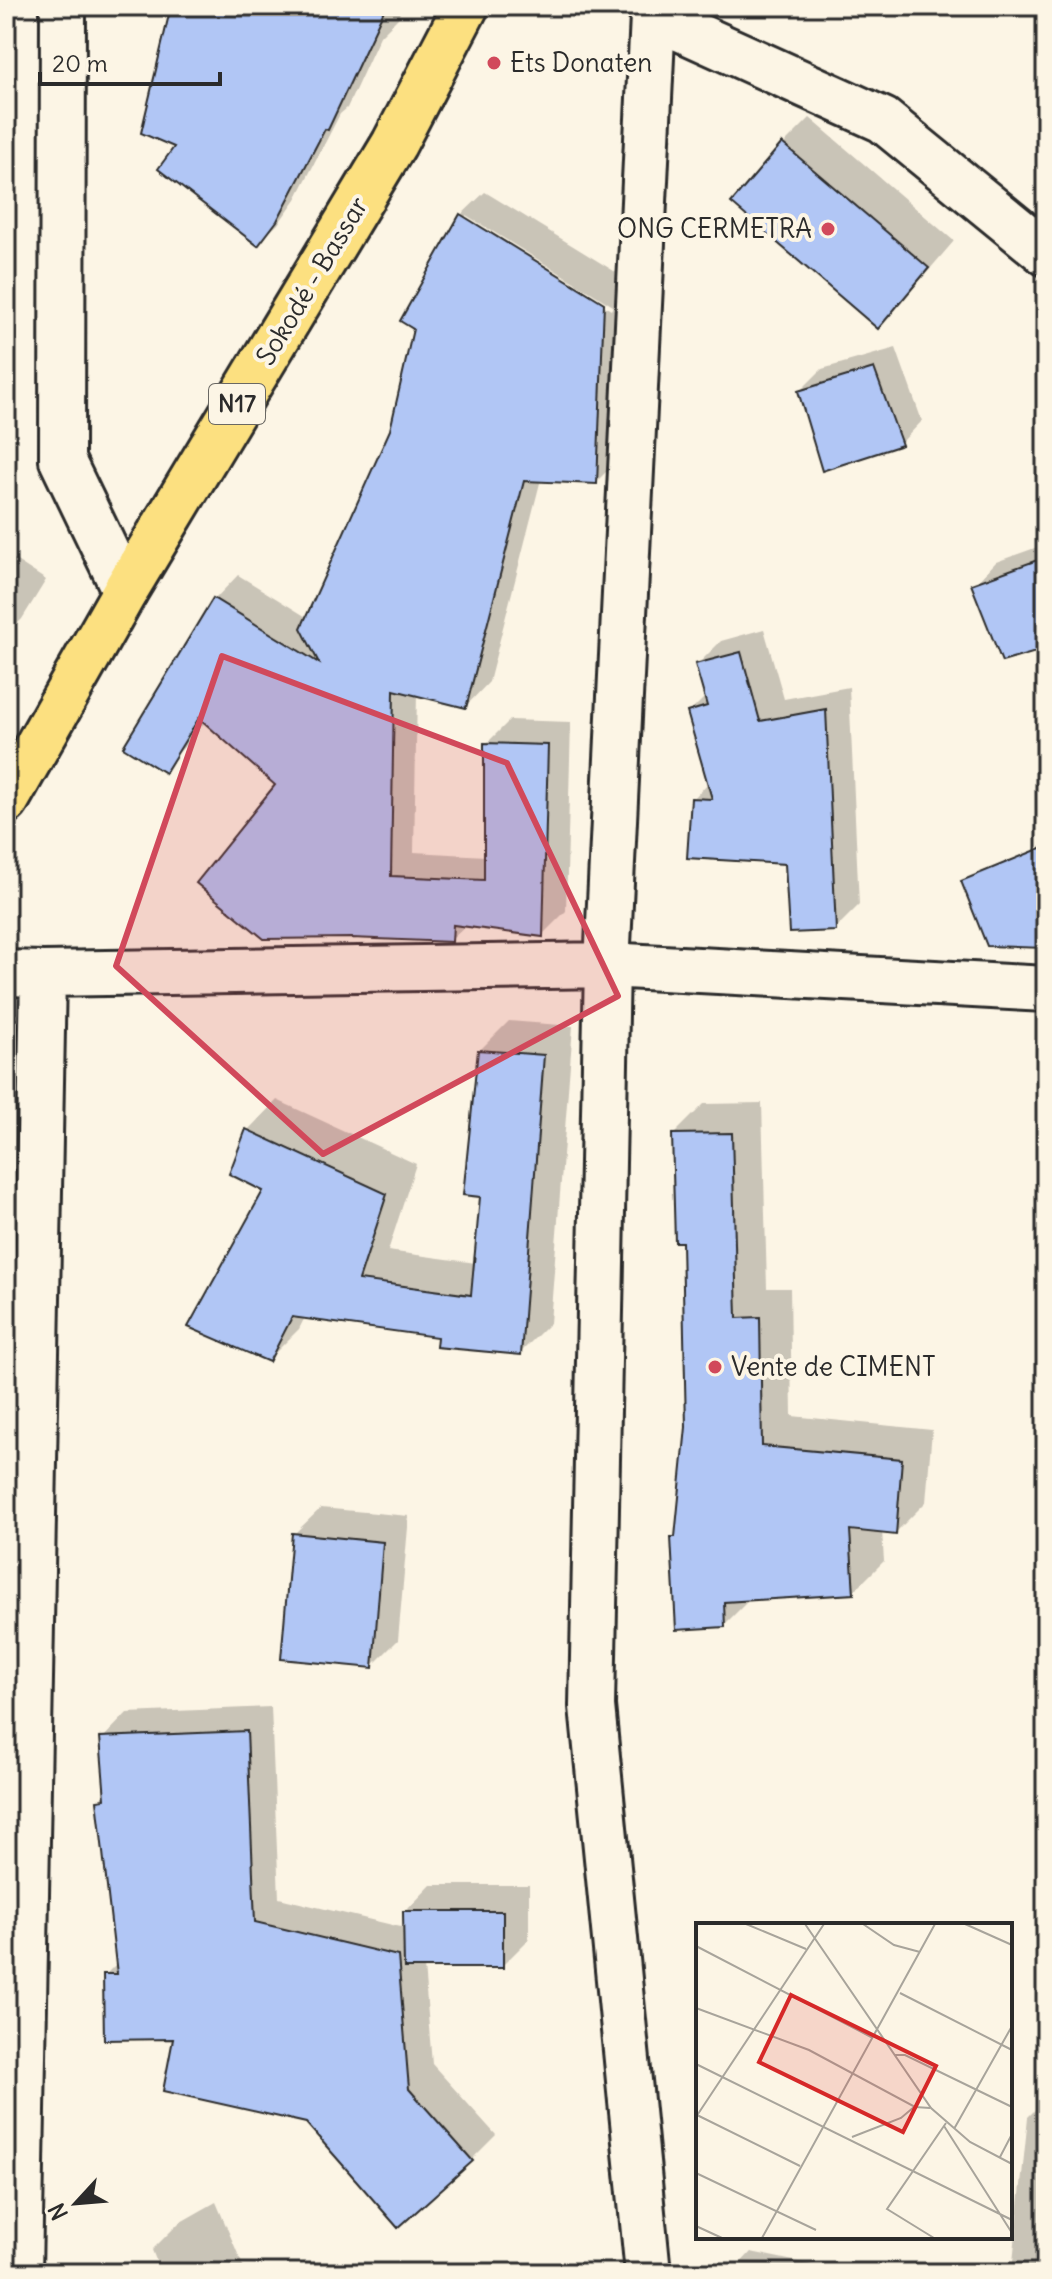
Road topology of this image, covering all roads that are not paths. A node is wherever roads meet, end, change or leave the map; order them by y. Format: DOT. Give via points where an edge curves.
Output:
graph roads {
  1 [pos="63,6"];
  2 [pos="466,6"];
  3 [pos="652,11"];
  4 [pos="1046,253"];
  5 [pos="125,591"];
  6 [pos="6,801"];
  7 [pos="607,965"];
  8 [pos="24,974"];
  9 [pos="1046,989"];
  10 [pos="19,2273"];
  11 [pos="648,2273"];
  1 -- 5 [label="street" via="62,460"];
  2 -- 5 [label="main road, Sokodé - Bassar / N17" via="394,144"];
  3 -- 4 [label="street" via="883,120"];
  3 -- 7 [label="street"];
  5 -- 6 [label="main road, Sokodé - Bassar / N17"];
  7 -- 8 [label="street"];
  7 -- 9 [label="street"];
  7 -- 11 [label="street" via="592,1706"];
  8 -- 10 [label="street"];
}
